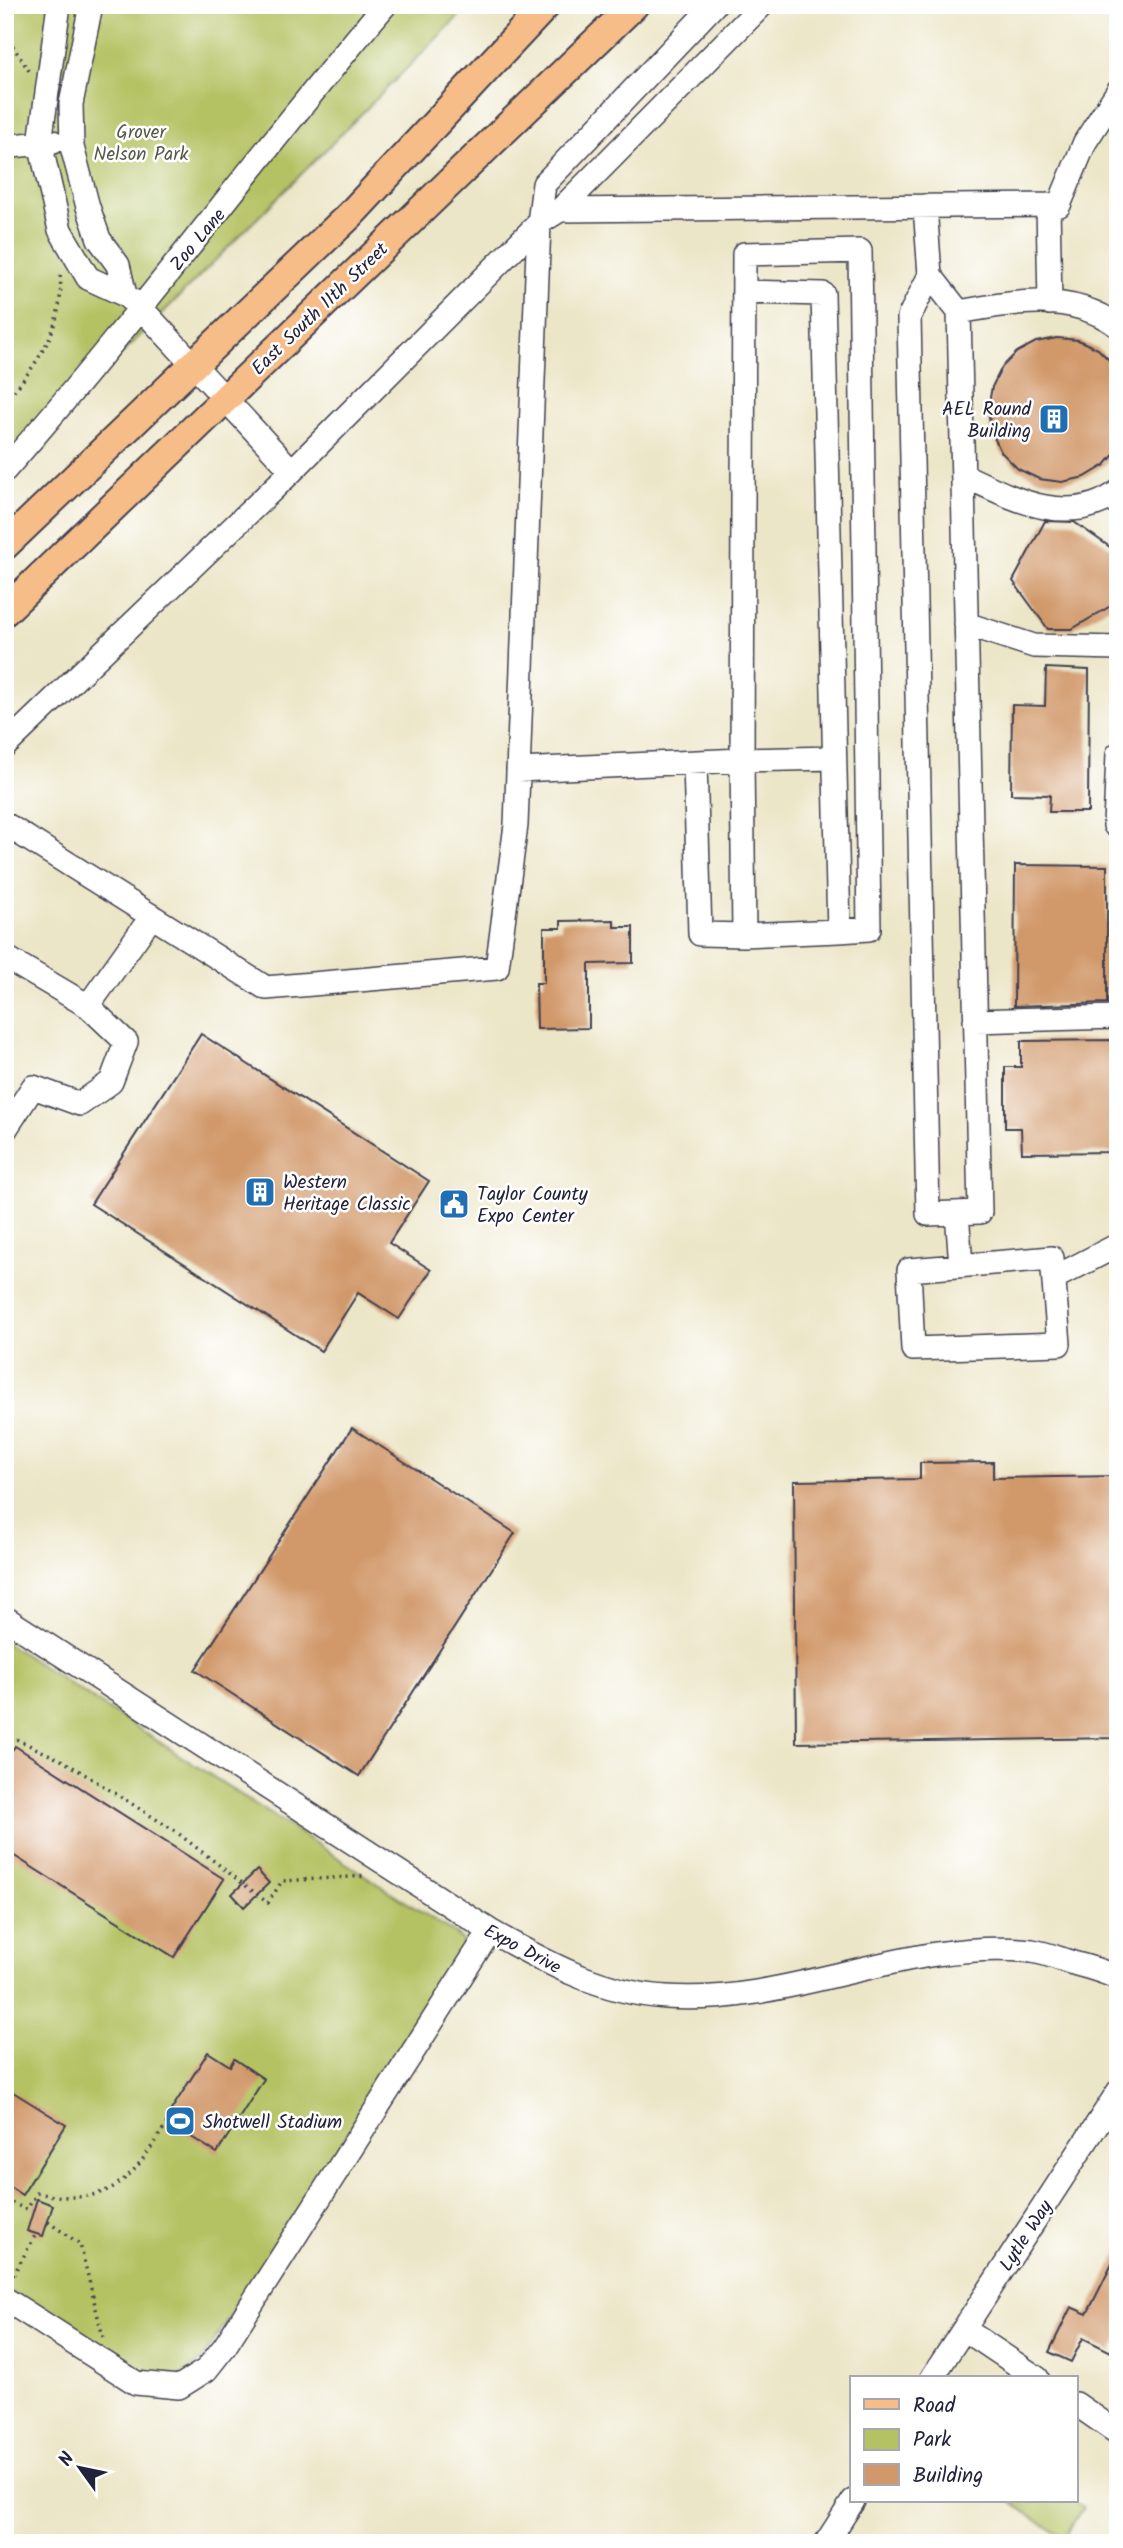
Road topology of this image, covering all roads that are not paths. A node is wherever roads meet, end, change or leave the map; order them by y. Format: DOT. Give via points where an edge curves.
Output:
graph roads {
  1 [pos="59,5"];
  2 [pos="91,5"];
  3 [pos="385,5"];
  4 [pos="546,5"];
  5 [pos="634,5"];
  6 [pos="715,5"];
  7 [pos="762,5"];
  8 [pos="1118,92"];
  9 [pos="72,140"];
  10 [pos="40,144"];
  11 [pos="7,146"];
  12 [pos="1048,205"];
  13 [pos="925,206"];
  14 [pos="560,210"];
  15 [pos="539,223"];
  16 [pos="930,275"];
  17 [pos="744,292"];
  18 [pos="134,302"];
  19 [pos="1050,303"];
  20 [pos="959,312"];
  21 [pos="1118,326"];
  22 [pos="193,364"];
  23 [pos="226,398"];
  24 [pos="5,470"];
  25 [pos="292,471"];
  26 [pos="963,475"];
  27 [pos="1118,492"];
  28 [pos="5,545"];
  29 [pos="5,611"];
  30 [pos="966,624"];
  31 [pos="1118,648"];
  32 [pos="5,746"];
  33 [pos="1118,754"];
  34 [pos="834,758"];
  35 [pos="742,761"];
  36 [pos="695,763"];
  37 [pos="519,771"];
  38 [pos="5,824"];
  39 [pos="1118,827"];
  40 [pos="152,916"];
  41 [pos="839,931"];
  42 [pos="744,935"];
  43 [pos="5,957"];
  44 [pos="88,1006"];
  45 [pos="1118,1017"];
  46 [pos="975,1021"];
  47 [pos="5,1130"];
  48 [pos="957,1213"];
  49 [pos="1118,1245"];
  50 [pos="961,1265"];
  51 [pos="1054,1278"];
  52 [pos="5,1618"];
  53 [pos="490,1931"];
  54 [pos="1118,1978"];
  55 [pos="1118,2092"];
  56 [pos="1111,2116"];
  57 [pos="5,2300"];
  58 [pos="964,2329"];
  59 [pos="933,2376"];
  60 [pos="1034,2376"];
  61 [pos="1078,2405"];
  62 [pos="1118,2433"];
  63 [pos="852,2502"];
  64 [pos="826,2543"];
  1 -- 10 [label="street"];
  2 -- 9 [label="street" via="71,104"];
  3 -- 18 [label="street, Zoo Lane" via="225,206"];
  4 -- 22 [label="main road" via="351,214"];
  5 -- 23 [label="main road, East South 11th Street"];
  6 -- 15 [label="street" via="544,184"];
  7 -- 14 [label="street"];
  8 -- 12 [label="street" via="1085,142 1059,205"];
  9 -- 10 [label="street"];
  9 -- 18 [label="street" via="99,239 118,264"];
  10 -- 11 [label="street"];
  10 -- 18 [label="street" via="60,230 89,278"];
  12 -- 13 [label="street"];
  12 -- 19 [label="street"];
  13 -- 14 [label="street"];
  13 -- 16 [label="street"];
  14 -- 15 [label="street"];
  15 -- 25 [label="street"];
  15 -- 37 [label="street"];
  16 -- 20 [label="street"];
  16 -- 48 [label="street" via="909,317 928,1214"];
  17 -- 34 [label="street" via="823,294"];
  17 -- 35 [label="street"];
  17 -- 41 [label="street" via="744,254 860,251 869,929"];
  18 -- 22 [label="street"];
  18 -- 24 [label="street, Zoo Lane"];
  19 -- 20 [label="street" via="1003,304"];
  19 -- 21 [label="street" via="1103,314"];
  20 -- 26 [label="street"];
  22 -- 23 [label="street"];
  22 -- 28 [label="main road"];
  23 -- 25 [label="street"];
  23 -- 29 [label="main road, East South 11th Street"];
  25 -- 32 [label="street"];
  26 -- 27 [label="street" via="1026,505 1082,510"];
  26 -- 30 [label="street"];
  30 -- 31 [label="street" via="1034,646"];
  30 -- 46 [label="street"];
  33 -- 39 [label="street"];
  34 -- 35 [label="street"];
  34 -- 41 [label="street"];
  35 -- 36 [label="street"];
  35 -- 42 [label="street"];
  36 -- 37 [label="street"];
  36 -- 42 [label="street" via="700,934"];
  37 -- 40 [label="street" via="497,968 266,988"];
  38 -- 40 [label="street"];
  40 -- 44 [label="street"];
  41 -- 42 [label="street"];
  43 -- 44 [label="street"];
  44 -- 47 [label="street" via="126,1042 111,1082 80,1104 33,1087"];
  45 -- 46 [label="street"];
  46 -- 48 [label="street" via="980,1212"];
  48 -- 50 [label="street"];
  49 -- 51 [label="street"];
  50 -- 51 [label="street" via="1052,1258"];
  50 -- 51 [label="street" via="909,1270 913,1349 1059,1344"];
  52 -- 53 [label="street, Expo Drive"];
  53 -- 54 [label="street, Expo Drive" via="608,1989 667,1998 763,1993 856,1968 963,1951 1033,1951"];
  53 -- 57 [label="street" via="206,2370 179,2387 136,2383"];
  55 -- 56 [label="street, Lytle Way"];
  56 -- 58 [label="street, Lytle Way"];
  58 -- 59 [label="street, Lytle Way"];
  58 -- 60 [label="street"];
  61 -- 62 [label="street"];
  63 -- 64 [label="street"];
}
